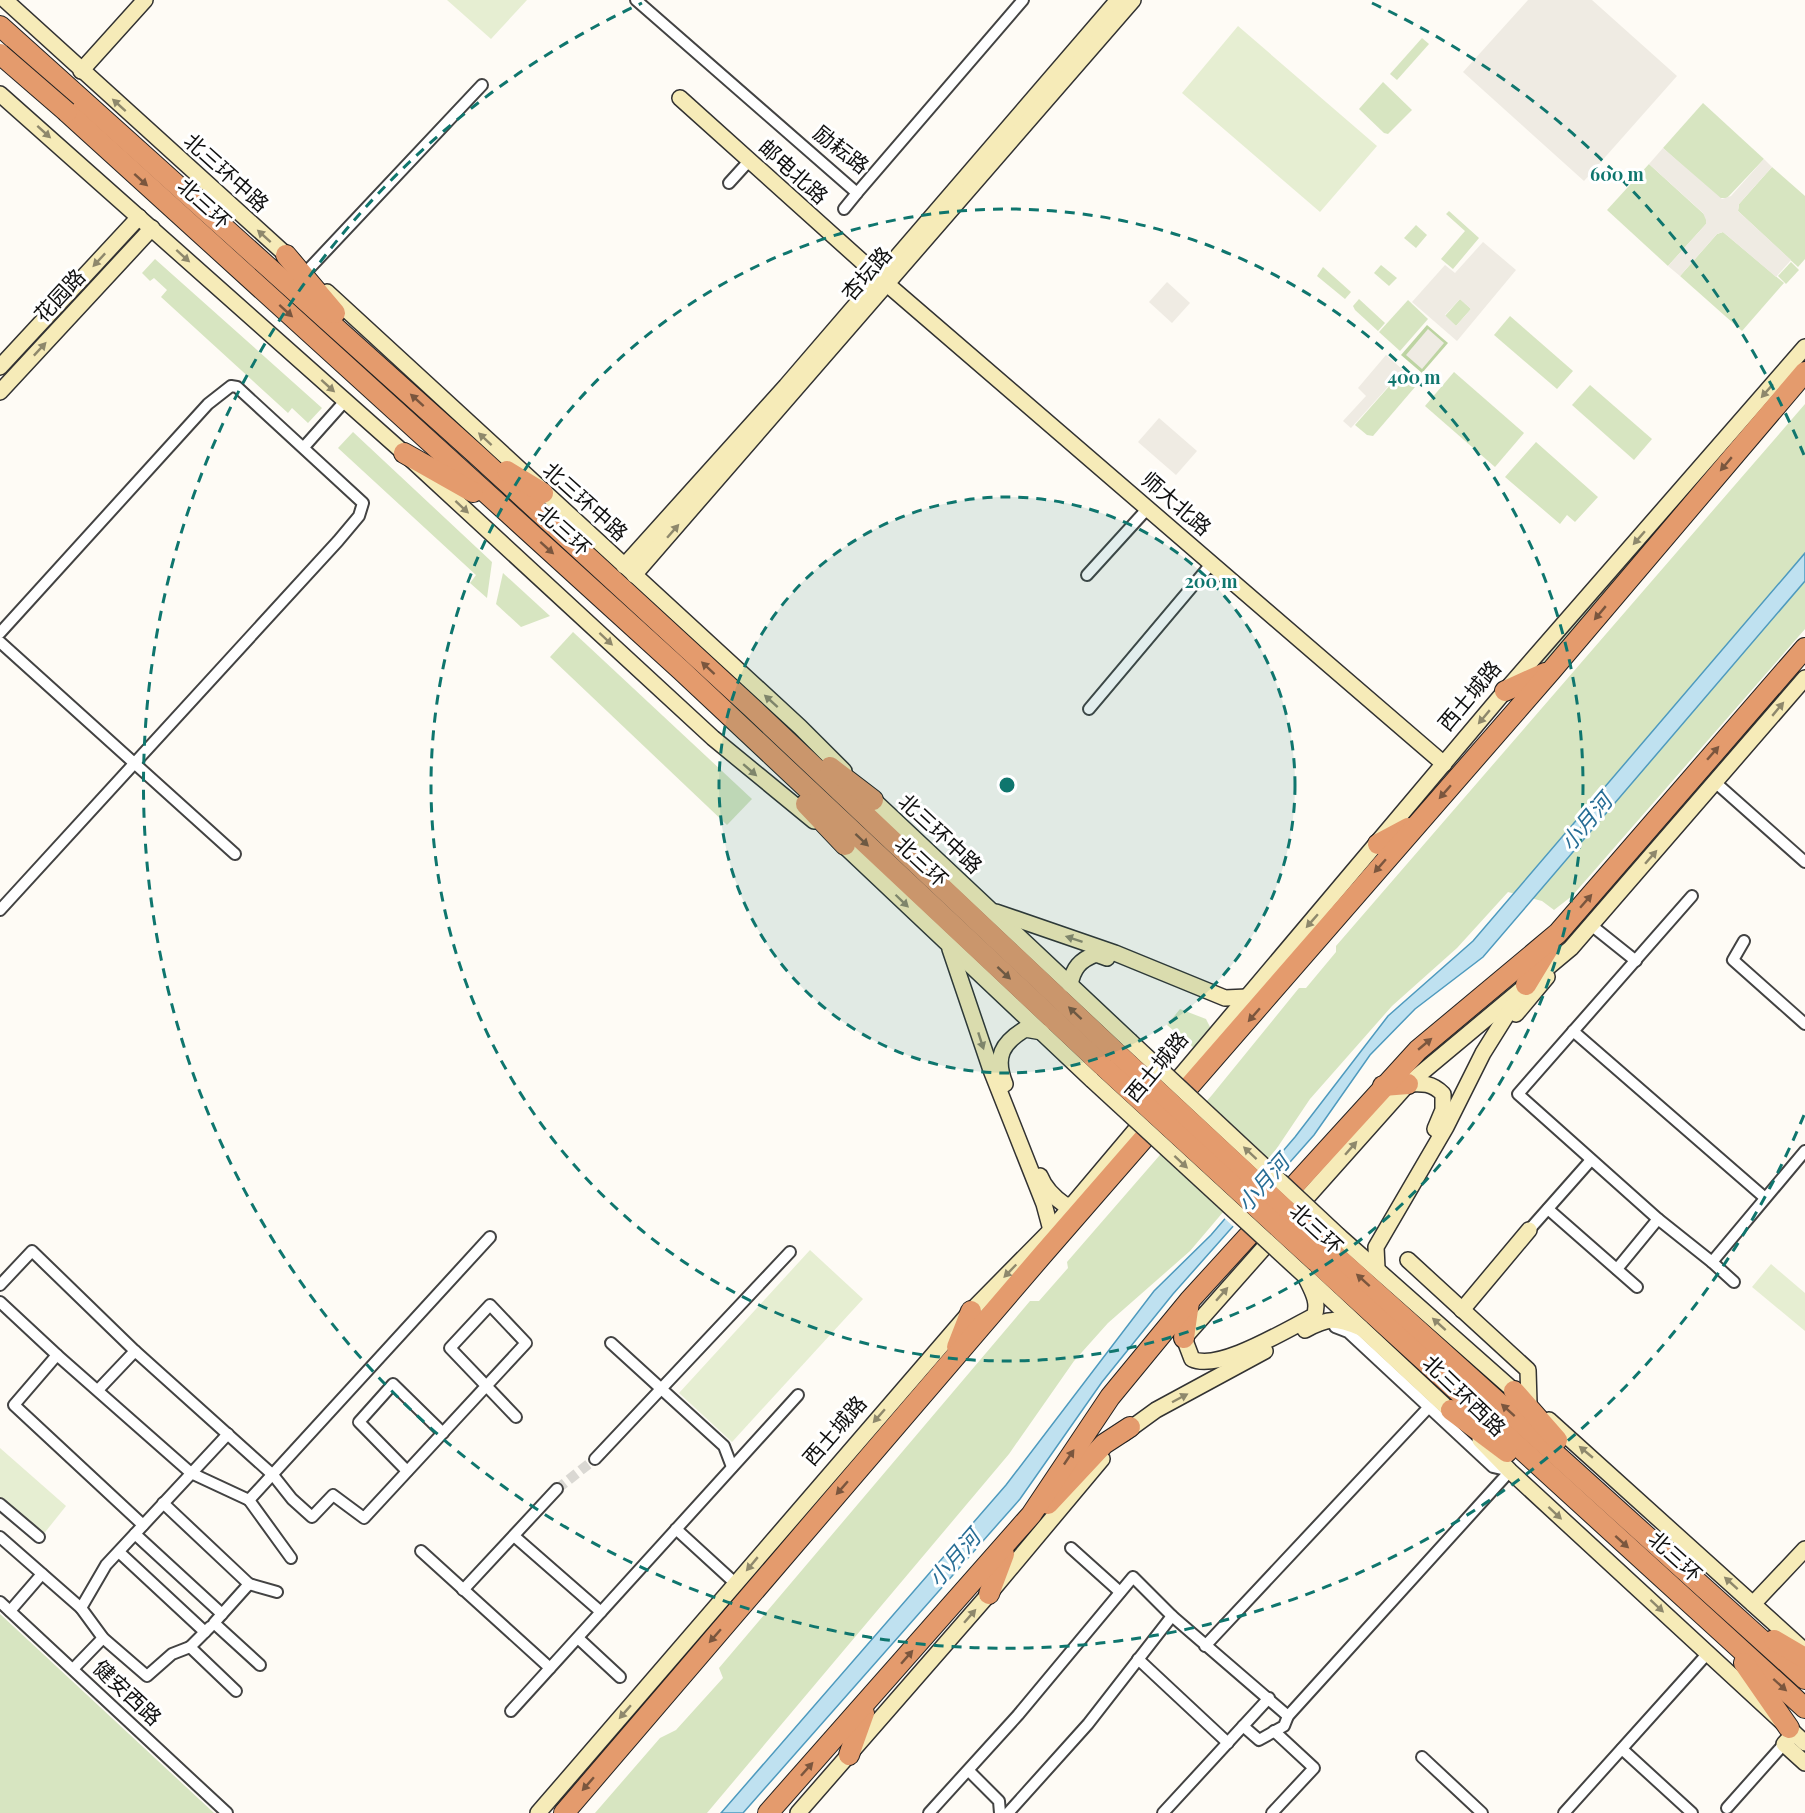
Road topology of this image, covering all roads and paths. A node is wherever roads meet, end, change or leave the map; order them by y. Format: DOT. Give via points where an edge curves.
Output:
graph roads {
  1 [pos="5,0"];
  2 [pos="145,0"];
  3 [pos="636,0"];
  4 [pos="1023,0"];
  5 [pos="1118,0"];
  6 [pos="1133,0"];
  7 [pos="0,16"];
  8 [pos="0,26"];
  9 [pos="29,52"];
  10 [pos="0,54"];
  11 [pos="81,71"];
  12 [pos="482,85"];
  13 [pos="0,94"];
  14 [pos="680,98"];
  15 [pos="74,105"];
  16 [pos="749,161"];
  17 [pos="729,183"];
  18 [pos="857,193"];
  19 [pos="844,209"];
  20 [pos="139,217"];
  21 [pos="152,228"];
  22 [pos="286,255"];
  23 [pos="306,272"];
  24 [pos="883,280"];
  25 [pos="1805,346"];
  26 [pos="0,367"];
  27 [pos="386,372"];
  28 [pos="1805,372"];
  29 [pos="0,392"];
  30 [pos="345,401"];
  31 [pos="304,447"];
  32 [pos="404,453"];
  33 [pos="476,454"];
  34 [pos="543,493"];
  35 [pos="1148,508"];
  36 [pos="504,509"];
  37 [pos="1212,563"];
  38 [pos="629,571"];
  39 [pos="1088,575"];
  40 [pos="0,633"];
  41 [pos="0,642"];
  42 [pos="1805,648"];
  43 [pos="681,670"];
  44 [pos="1551,671"];
  45 [pos="1805,678"];
  46 [pos="1505,692"];
  47 [pos="751,707"];
  48 [pos="1089,709"];
  49 [pos="135,764"];
  50 [pos="1444,764"];
  51 [pos="1716,783"];
  52 [pos="873,800"];
  53 [pos="1419,822"];
  54 [pos="1378,844"];
  55 [pos="845,845"];
  56 [pos="235,854"];
  57 [pos="1805,862"];
  58 [pos="1692,896"];
  59 [pos="987,908"];
  60 [pos="0,910"];
  61 [pos="1591,925"];
  62 [pos="1558,933"];
  63 [pos="1744,941"];
  64 [pos="949,946"];
  65 [pos="1571,948"];
  66 [pos="1636,961"];
  67 [pos="1070,986"];
  68 [pos="1526,986"];
  69 [pos="1247,997"];
  70 [pos="1226,1023"];
  71 [pos="1805,1024"];
  72 [pos="1573,1031"];
  73 [pos="1041,1032"];
  74 [pos="1227,1046"];
  75 [pos="1483,1053"];
  76 [pos="1111,1060"];
  77 [pos="1408,1084"];
  78 [pos="1383,1086"];
  79 [pos="1805,1151"];
  80 [pos="1591,1160"];
  81 [pos="1103,1188"];
  82 [pos="1764,1197"];
  83 [pos="1071,1205"];
  84 [pos="1548,1209"];
  85 [pos="1658,1220"];
  86 [pos="1051,1230"];
  87 [pos="1529,1230"];
  88 [pos="490,1237"];
  89 [pos="1355,1250"];
  90 [pos="790,1252"];
  91 [pos="1044,1253"];
  92 [pos="1322,1256"];
  93 [pos="1408,1260"];
  94 [pos="1712,1262"];
  95 [pos="1377,1268"];
  96 [pos="1617,1269"];
  97 [pos="1734,1282"];
  98 [pos="0,1285"];
  99 [pos="1637,1287"];
  100 [pos="1189,1301"];
  101 [pos="0,1302"];
  102 [pos="1462,1310"];
  103 [pos="971,1311"];
  104 [pos="1335,1327"];
  105 [pos="1361,1328"];
  106 [pos="1184,1338"];
  107 [pos="611,1343"];
  108 [pos="135,1351"];
  109 [pos="57,1355"];
  110 [pos="952,1360"];
  111 [pos="485,1388"];
  112 [pos="661,1388"];
  113 [pos="98,1390"];
  114 [pos="1514,1391"];
  115 [pos="798,1395"];
  116 [pos="1529,1404"];
  117 [pos="1428,1408"];
  118 [pos="1451,1410"];
  119 [pos="516,1417"];
  120 [pos="1130,1427"];
  121 [pos="443,1433"];
  122 [pos="228,1434"];
  123 [pos="595,1459"];
  124 [pos="732,1467"];
  125 [pos="407,1471"];
  126 [pos="1510,1471"];
  127 [pos="191,1473"];
  128 [pos="273,1475"];
  129 [pos="557,1489"];
  130 [pos="249,1500"];
  131 [pos="163,1503"];
  132 [pos="0,1504"];
  133 [pos="1616,1507"];
  134 [pos="1031,1515"];
  135 [pos="1600,1522"];
  136 [pos="139,1529"];
  137 [pos="676,1529"];
  138 [pos="514,1536"];
  139 [pos="0,1537"];
  140 [pos="39,1537"];
  141 [pos="1010,1540"];
  142 [pos="1071,1548"];
  143 [pos="1805,1549"];
  144 [pos="421,1551"];
  145 [pos="120,1553"];
  146 [pos="291,1557"];
  147 [pos="42,1574"];
  148 [pos="735,1583"];
  149 [pos="249,1584"];
  150 [pos="463,1590"];
  151 [pos="277,1592"];
  152 [pos="1120,1592"];
  153 [pos="989,1594"];
  154 [pos="0,1602"];
  155 [pos="1754,1604"];
  156 [pos="81,1608"];
  157 [pos="10,1611"];
  158 [pos="601,1612"];
  159 [pos="222,1614"];
  160 [pos="1172,1616"];
  161 [pos="1738,1618"];
  162 [pos="214,1623"];
  163 [pos="205,1632"];
  164 [pos="1724,1634"];
  165 [pos="103,1638"];
  166 [pos="578,1638"];
  167 [pos="1205,1646"];
  168 [pos="190,1647"];
  169 [pos="1805,1651"];
  170 [pos="1708,1653"];
  171 [pos="1805,1658"];
  172 [pos="1138,1659"];
  173 [pos="260,1665"];
  174 [pos="550,1668"];
  175 [pos="73,1670"];
  176 [pos="620,1677"];
  177 [pos="1805,1679"];
  178 [pos="236,1691"];
  179 [pos="1269,1698"];
  180 [pos="869,1701"];
  181 [pos="1805,1708"];
  182 [pos="511,1711"];
  183 [pos="1288,1716"];
  184 [pos="1243,1726"];
  185 [pos="1274,1731"];
  186 [pos="1793,1737"];
  187 [pos="1228,1743"];
  188 [pos="1622,1749"];
  189 [pos="849,1755"];
  190 [pos="1422,1757"];
  191 [pos="1805,1763"];
  192 [pos="969,1771"];
  193 [pos="1727,1808"];
  194 [pos="802,1812"];
  195 [pos="227,1813"];
  196 [pos="538,1813"];
  197 [pos="564,1813"];
  198 [pos="768,1813"];
  199 [pos="929,1813"];
  200 [pos="1000,1813"];
  201 [pos="1008,1813"];
  202 [pos="1163,1813"];
  203 [pos="1272,1813"];
  204 [pos="1482,1813"];
  205 [pos="1564,1813"];
  206 [pos="1692,1813"];
  1 -- 11 [label="street, 北三环中路"];
  2 -- 11 [label="street"];
  3 -- 18 [label="street, 励耘路"];
  4 -- 18 [label="street, 励耘路"];
  5 -- 24 [label="street, 杏坛路"];
  6 -- 24 [label="street, 杏坛路"];
  7 -- 9 [label="highway"];
  8 -- 9 [label="highway, 北三环"];
  9 -- 15 [label="highway, 北三环"];
  10 -- 15 [label="highway, 北三环, bridge"];
  22 -- 11 [label="street, 北三环中路, one-way"];
  12 -- 23 [label="street"];
  13 -- 20 [label="street, one-way"];
  14 -- 16 [label="street, 邮电北路"];
  15 -- 27 [label="highway, 北三环"];
  15 -- 36 [label="highway, 北三环, one-way"];
  16 -- 17 [label="street"];
  16 -- 24 [label="street, 邮电北路"];
  18 -- 19 [label="street"];
  20 -- 21 [label="street"];
  20 -- 26 [label="street, 花园路, one-way"];
  29 -- 21 [label="street, 花园路, one-way"];
  21 -- 30 [label="street, one-way"];
  22 -- 23 [label="street, 北三环中路"];
  22 -- 27 [label="highway"];
  34 -- 23 [label="street, 北三环中路, one-way"];
  24 -- 35 [label="street, 师大北路"];
  24 -- 38 [label="street, 杏坛路"];
  25 -- 46 [label="street, 西土城路, one-way"];
  33 -- 27 [label="highway, 北三环, one-way"];
  28 -- 44 [label="highway, 西土城路, one-way"];
  30 -- 31 [label="street"];
  30 -- 32 [label="street"];
  31 -- 40 [label="street" via="237,387 231,386 208,404"];
  31 -- 49 [label="street" via="362,500 363,508 338,541"];
  32 -- 36 [label="highway"];
  32 -- 55 [label="street, one-way" via="713,738"];
  33 -- 34 [label="highway"];
  47 -- 33 [label="highway, 北三环, one-way"];
  34 -- 38 [label="street, 北三环中路"];
  35 -- 37 [label="street, 师大北路"];
  35 -- 39 [label="street"];
  36 -- 43 [label="highway, 北三环, one-way"];
  37 -- 48 [label="street"];
  37 -- 50 [label="street, 师大北路"];
  52 -- 38 [label="street, 北三环中路, one-way" via="800,727"];
  41 -- 49 [label="street"];
  62 -- 42 [label="highway, one-way"];
  43 -- 55 [label="highway"];
  43 -- 76 [label="highway, 北三环, one-way"];
  44 -- 46 [label="highway"];
  44 -- 53 [label="highway, 西土城路, one-way"];
  51 -- 45 [label="street, one-way"];
  46 -- 50 [label="street, 西土城路, one-way"];
  47 -- 52 [label="highway"];
  76 -- 47 [label="highway, 北三环, one-way"];
  49 -- 56 [label="street"];
  49 -- 60 [label="street"];
  50 -- 54 [label="street, 西土城路"];
  51 -- 57 [label="street"];
  61 -- 51 [label="street, one-way"];
  52 -- 59 [label="street, 北三环中路"];
  53 -- 54 [label="highway"];
  53 -- 74 [label="highway, 西土城路, one-way"];
  54 -- 69 [label="street, 西土城路, one-way"];
  55 -- 64 [label="street, one-way"];
  58 -- 66 [label="street"];
  59 -- 67 [label="street, 北三环中路"];
  69 -- 59 [label="street, one-way" via="1225,998 1115,953"];
  61 -- 65 [label="street"];
  61 -- 66 [label="street"];
  62 -- 68 [label="highway"];
  78 -- 62 [label="highway, one-way" via="1418,1050"];
  63 -- 71 [label="street" via="1733,960"];
  64 -- 73 [label="street"];
  64 -- 86 [label="street, one-way"];
  65 -- 68 [label="street"];
  65 -- 75 [label="street"];
  66 -- 72 [label="street"];
  67 -- 70 [label="street" via="1079,963 1096,954 1204,995 1224,1008"];
  67 -- 76 [label="street, 北三环中路"];
  68 -- 75 [label="street"];
  68 -- 77 [label="street"];
  69 -- 70 [label="street, 西土城路"];
  70 -- 74 [label="highway"];
  70 -- 83 [label="street, 西土城路"];
  72 -- 80 [label="street" via="1518,1094"];
  72 -- 82 [label="street"];
  73 -- 76 [label="street"];
  73 -- 83 [label="street" via="1025,1029 1008,1039 1001,1053 1000,1073 1043,1184 1062,1203"];
  74 -- 81 [label="highway, 西土城路"];
  75 -- 95 [label="street" via="1446,1127 1376,1247"];
  76 -- 92 [label="highway, 北三环, bridge"];
  76 -- 92 [label="street, 北三环西路, one-way, bridge"];
  77 -- 78 [label="highway"];
  77 -- 89 [label="street" via="1425,1083 1443,1094 1439,1122 1374,1240"];
  106 -- 77 [label="street, one-way"];
  78 -- 100 [label="highway"];
  79 -- 82 [label="street"];
  80 -- 84 [label="street"];
  80 -- 85 [label="street"];
  81 -- 83 [label="highway"];
  81 -- 91 [label="highway, 西土城路"];
  82 -- 94 [label="street"];
  83 -- 86 [label="street, 西土城路"];
  84 -- 87 [label="street"];
  84 -- 96 [label="street"];
  85 -- 94 [label="street"];
  85 -- 96 [label="street"];
  86 -- 91 [label="highway"];
  86 -- 103 [label="street, 西土城路, one-way"];
  87 -- 102 [label="street"];
  88 -- 128 [label="street"];
  89 -- 92 [label="street, 北三环西路"];
  89 -- 95 [label="street, 北三环西路"];
  90 -- 112 [label="street"];
  91 -- 110 [label="highway, 西土城路"];
  92 -- 105 [label="street, 北三环西路"];
  92 -- 106 [label="street" via="1314,1316 1222,1361 1206,1363 1192,1359"];
  133 -- 92 [label="highway, 北三环, one-way"];
  92 -- 135 [label="highway, 北三环"];
  93 -- 102 [label="street"];
  94 -- 97 [label="street"];
  114 -- 95 [label="street, 北三环西路, one-way"];
  96 -- 99 [label="street"];
  98 -- 108 [label="street" via="32,1251"];
  100 -- 106 [label="highway"];
  134 -- 100 [label="highway, one-way" via="1110,1397"];
  101 -- 109 [label="street"];
  102 -- 116 [label="street" via="1528,1371"];
  103 -- 110 [label="highway"];
  103 -- 148 [label="street, 西土城路, one-way"];
  104 -- 117 [label="street" via="1348,1332"];
  105 -- 118 [label="street, 北三环西路"];
  120 -- 105 [label="street, one-way" via="1322,1321 1336,1319"];
  107 -- 112 [label="street"];
  108 -- 113 [label="street"];
  108 -- 122 [label="street"];
  109 -- 113 [label="street"];
  109 -- 136 [label="street" via="14,1405"];
  110 -- 197 [label="highway, 西土城路, one-way"];
  111 -- 111 [label="street" via="526,1342 490,1305 450,1348"];
  111 -- 119 [label="street"];
  111 -- 121 [label="street"];
  112 -- 123 [label="street"];
  112 -- 124 [label="street" via="724,1446"];
  113 -- 127 [label="street"];
  114 -- 116 [label="street, 北三环西路"];
  114 -- 133 [label="highway"];
  115 -- 124 [label="street"];
  155 -- 116 [label="street, 北三环西路, one-way"];
  117 -- 126 [label="street" via="1493,1467"];
  117 -- 167 [label="street"];
  118 -- 126 [label="street, 北三环西路"];
  118 -- 135 [label="highway"];
  120 -- 134 [label="highway" via="1104,1444 1055,1499"];
  120 -- 153 [label="street"];
  121 -- 125 [label="street"];
  121 -- 125 [label="street" via="393,1384 359,1422"];
  122 -- 127 [label="street"];
  122 -- 128 [label="street"];
  124 -- 137 [label="street"];
  125 -- 128 [label="street" via="364,1518 333,1495 312,1517"];
  126 -- 170 [label="street, 北三环西路, one-way"];
  126 -- 183 [label="street"];
  127 -- 130 [label="street"];
  127 -- 131 [label="street"];
  128 -- 130 [label="street"];
  129 -- 138 [label="street"];
  130 -- 146 [label="street"];
  131 -- 136 [label="street"];
  131 -- 149 [label="street"];
  132 -- 140 [label="street"];
  133 -- 161 [label="highway, 北三环"];
  134 -- 141 [label="highway"];
  135 -- 164 [label="highway, 北三环, one-way"];
  136 -- 145 [label="street"];
  136 -- 159 [label="street"];
  137 -- 148 [label="street"];
  137 -- 158 [label="street"];
  138 -- 150 [label="street"];
  138 -- 158 [label="street"];
  139 -- 147 [label="street"];
  141 -- 153 [label="highway"];
  180 -- 141 [label="highway, one-way"];
  142 -- 152 [label="street"];
  143 -- 155 [label="street"];
  144 -- 150 [label="street"];
  145 -- 156 [label="street" via="106,1566"];
  145 -- 163 [label="street"];
  147 -- 156 [label="street"];
  147 -- 157 [label="street"];
  148 -- 196 [label="street, 西土城路, one-way"];
  149 -- 151 [label="street"];
  149 -- 159 [label="street"];
  150 -- 174 [label="street"];
  152 -- 160 [label="street" via="1133,1577"];
  152 -- 192 [label="street"];
  189 -- 153 [label="street, one-way"];
  154 -- 157 [label="street, 健安西路"];
  155 -- 169 [label="street, 北三环西路"];
  156 -- 165 [label="street"];
  157 -- 175 [label="street, 健安西路"];
  158 -- 166 [label="street"];
  159 -- 162 [label="street"];
  160 -- 167 [label="street"];
  160 -- 172 [label="street"];
  161 -- 171 [label="highway"];
  161 -- 177 [label="highway, 北三环"];
  162 -- 163 [label="street"];
  162 -- 173 [label="street"];
  163 -- 168 [label="street"];
  164 -- 181 [label="highway, 北三环, one-way"];
  164 -- 186 [label="highway"];
  165 -- 168 [label="street" via="147,1676 172,1654"];
  165 -- 175 [label="street"];
  166 -- 174 [label="street"];
  166 -- 176 [label="street"];
  167 -- 179 [label="street"];
  168 -- 178 [label="street"];
  170 -- 186 [label="street, 北三环西路"];
  170 -- 188 [label="street"];
  172 -- 187 [label="street"];
  172 -- 201 [label="street" via="1088,1724"];
  174 -- 182 [label="street"];
  175 -- 195 [label="street, 健安西路"];
  179 -- 183 [label="street"];
  179 -- 184 [label="street"];
  180 -- 189 [label="highway"];
  198 -- 180 [label="highway, one-way"];
  183 -- 185 [label="street" via="1284,1726"];
  184 -- 185 [label="street" via="1258,1740"];
  184 -- 187 [label="street"];
  185 -- 203 [label="street" via="1314,1768"];
  186 -- 191 [label="street, 北三环西路"];
  186 -- 193 [label="street"];
  187 -- 202 [label="street"];
  188 -- 205 [label="street"];
  188 -- 206 [label="street"];
  189 -- 194 [label="street"];
  190 -- 204 [label="street"];
  192 -- 199 [label="street"];
  192 -- 200 [label="street" via="999,1801"];
}
